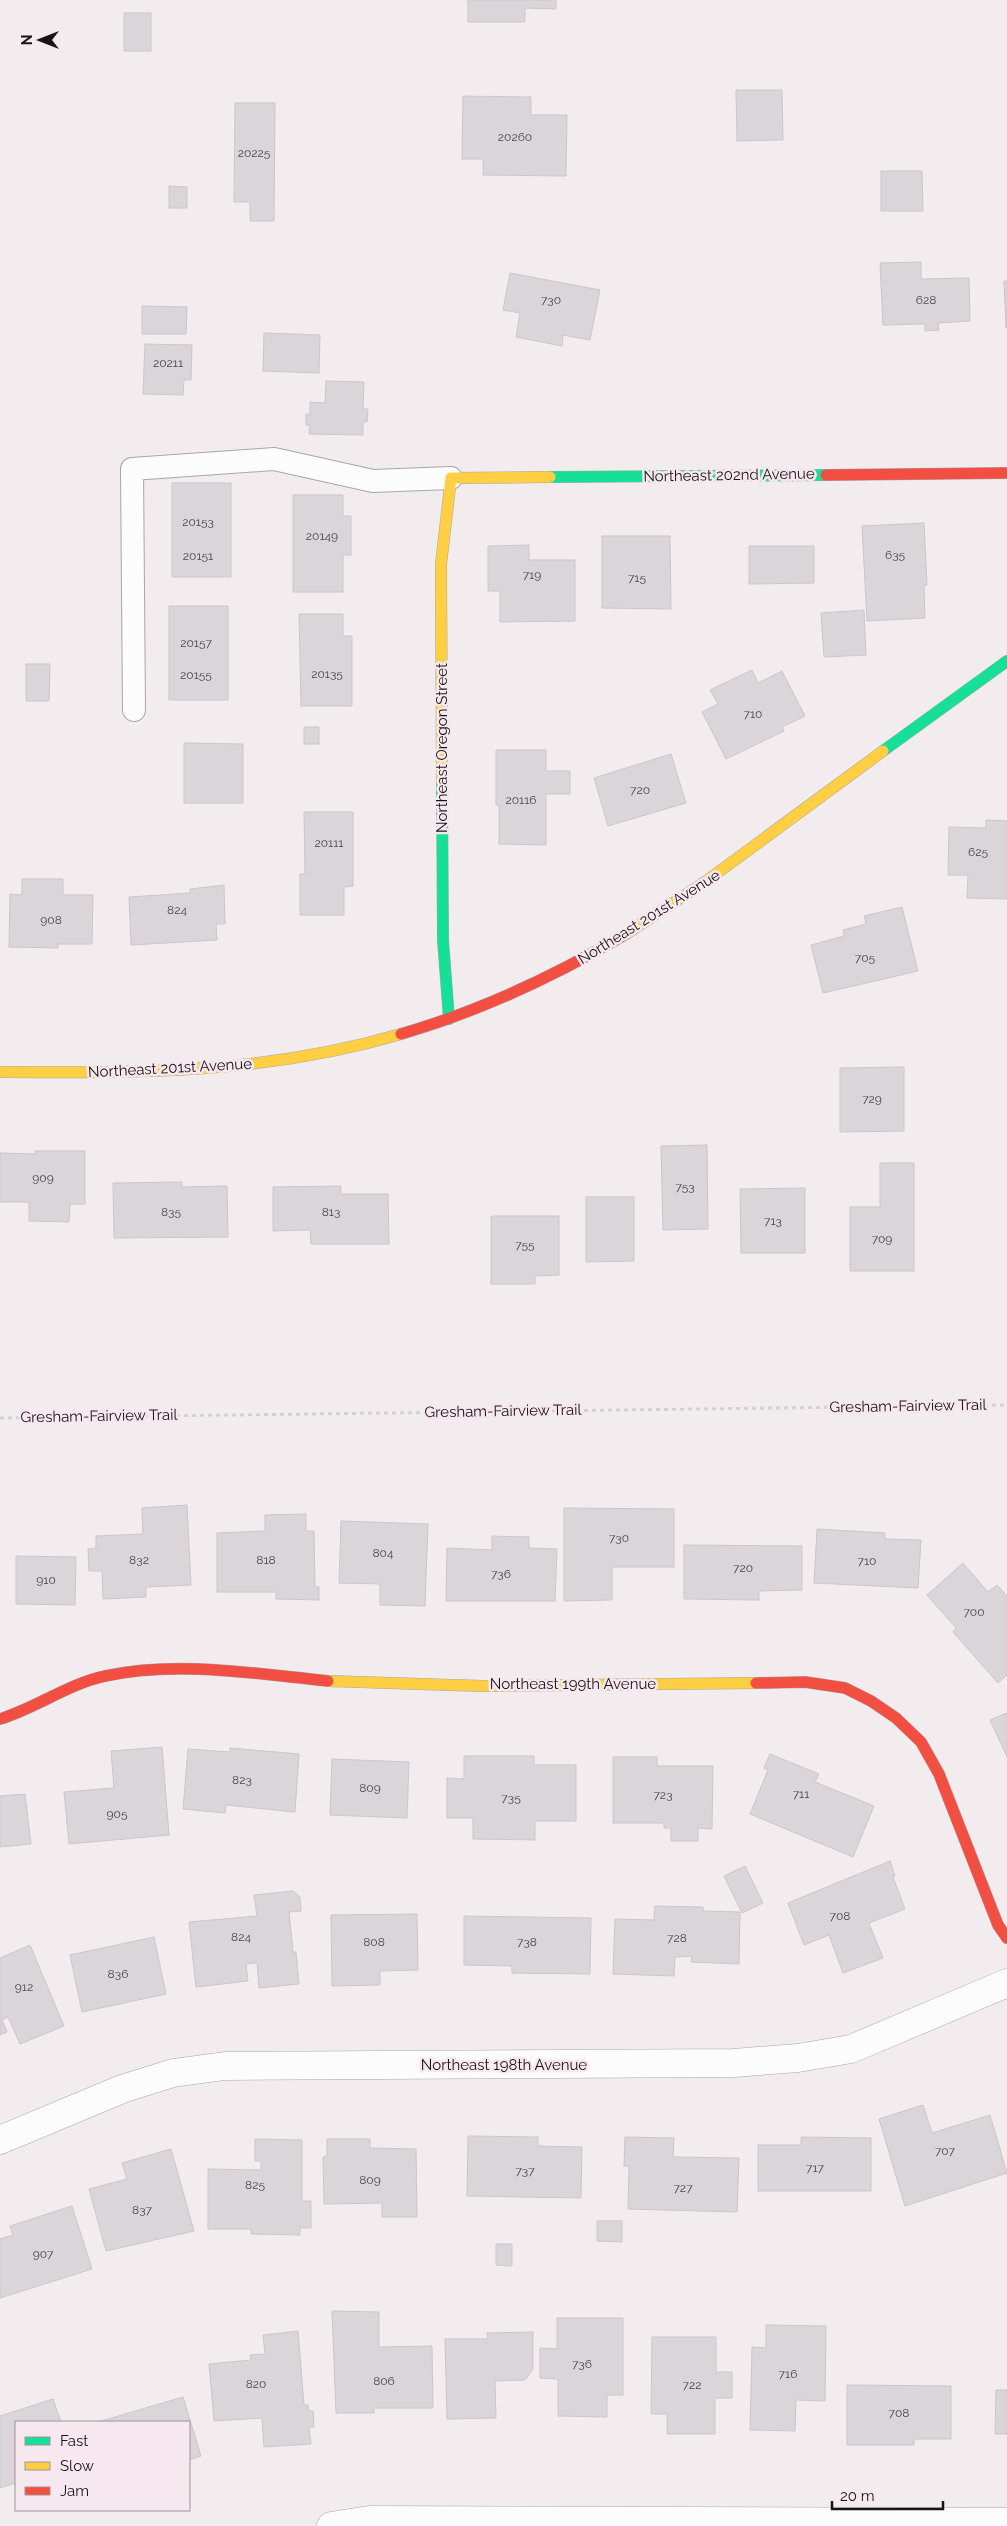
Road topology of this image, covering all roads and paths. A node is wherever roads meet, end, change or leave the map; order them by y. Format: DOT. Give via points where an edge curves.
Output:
graph roads {
  1 [pos="1007,472"];
  2 [pos="451,478"];
  3 [pos="1007,661"];
  4 [pos="134,710"];
  5 [pos="449,1019"];
  6 [pos="0,1072"];
  7 [pos="1007,1405"];
  8 [pos="0,1418"];
  9 [pos="0,1719"];
  10 [pos="1007,1938"];
  11 [pos="1007,1983"];
  12 [pos="0,2140"];
  13 [pos="1007,2522"];
  14 [pos="331,2526"];
  1 -- 2 [label="street, Northeast 202nd Avenue"];
  2 -- 4 [label="lane" via="373,480 274,459 132,469"];
  2 -- 5 [label="street, Northeast Oregon Street" via="441,564 442,940"];
  3 -- 5 [label="street, Northeast 201st Avenue" via="725,869 650,920 547,977"];
  5 -- 6 [label="street, Northeast 201st Avenue" via="342,1050 267,1063 159,1072"];
  7 -- 8 [label="path, Gresham-Fairview Trail"];
  9 -- 10 [label="street, Northeast 199th Avenue" via="105,1677 153,1671 214,1671 374,1684 805,1682 845,1688 896,1718 921,1742 939,1774 998,1926"];
  11 -- 12 [label="street, Northeast 198th Avenue" via="852,2049 798,2058 734,2063 225,2066 173,2073 122,2089"];
  13 -- 14 [label="street" via="369,2520"];
}
